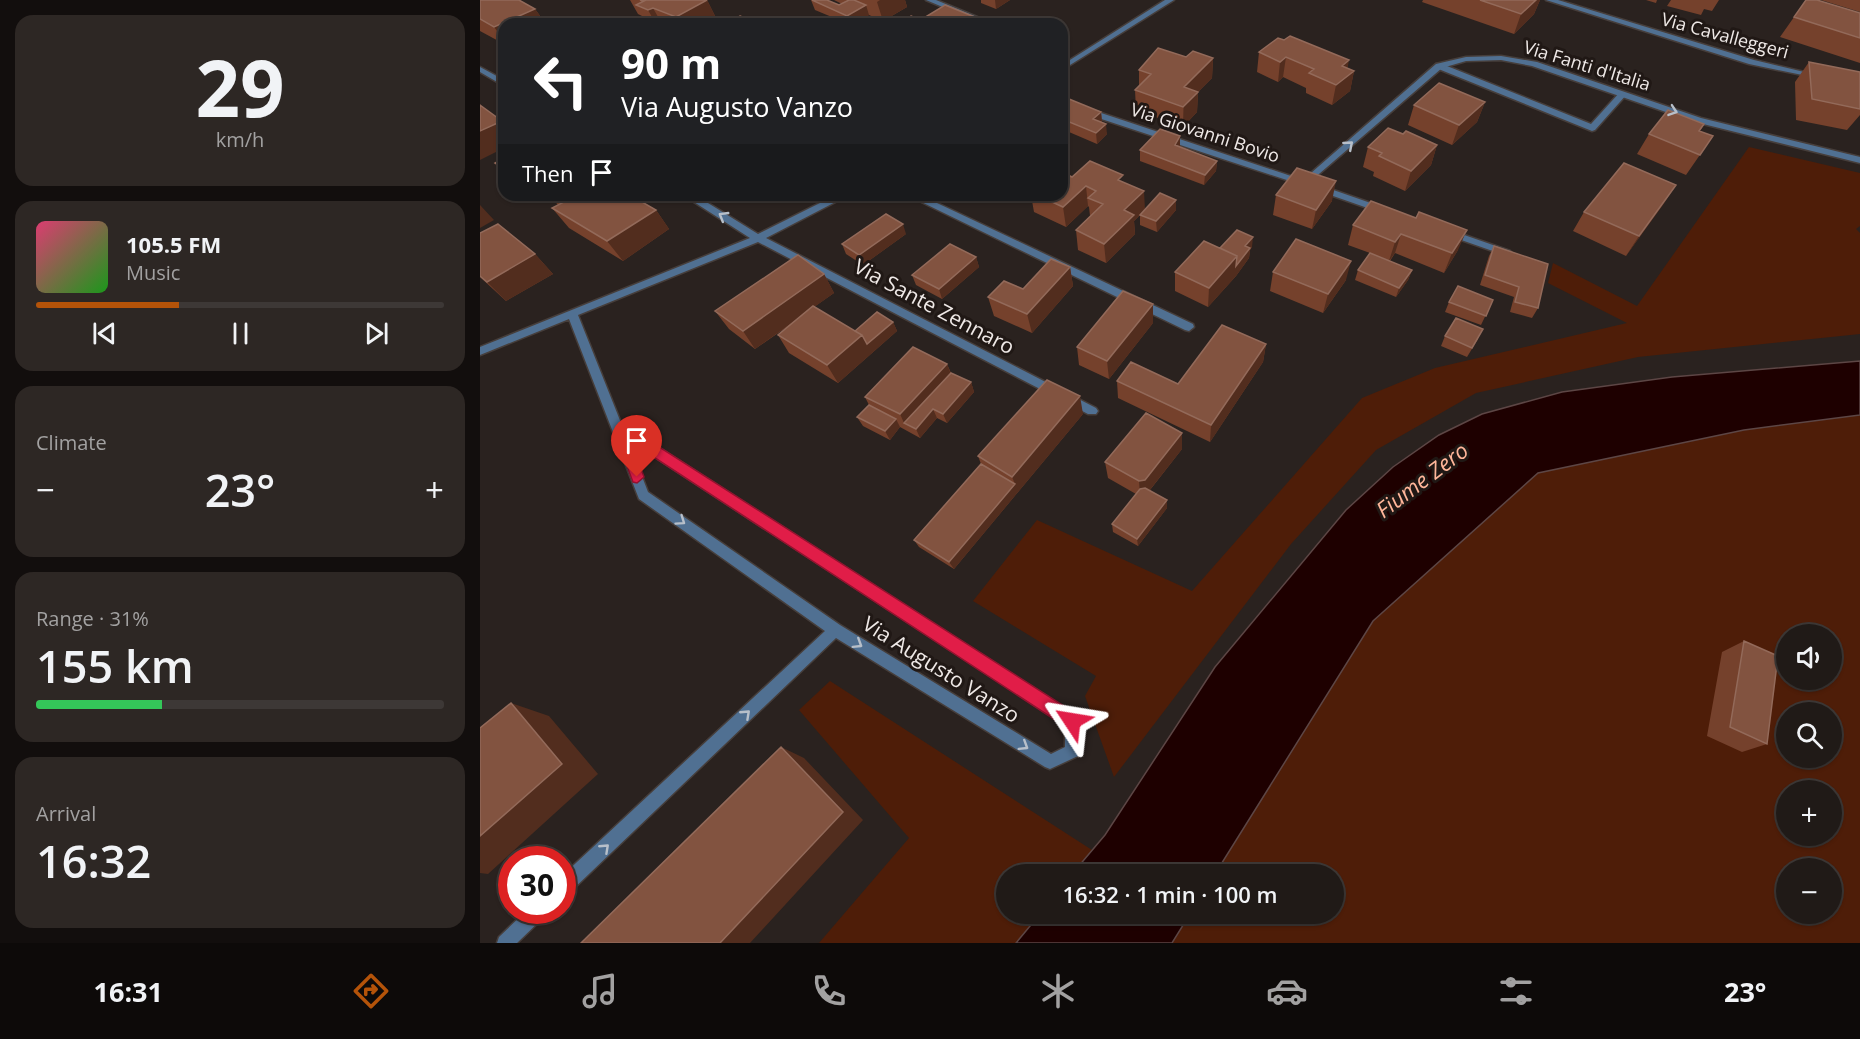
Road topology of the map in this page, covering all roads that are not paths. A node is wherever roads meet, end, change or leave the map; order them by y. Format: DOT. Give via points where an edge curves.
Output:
graph roads {
  1 [pos="930,0"];
  2 [pos="1170,0"];
  3 [pos="1550,0"];
  4 [pos="1572,3"];
  5 [pos="975,18"];
  6 [pos="1068,55"];
  7 [pos="1077,59"];
  8 [pos="1068,64"];
  9 [pos="1439,66"];
  10 [pos="480,69"];
  11 [pos="1828,78"];
  12 [pos="498,80"];
  13 [pos="1623,94"];
  14 [pos="1068,105"];
  15 [pos="1860,160"];
  16 [pos="1305,183"];
  17 [pos="698,201"];
  18 [pos="832,201"];
  19 [pos="925,201"];
  20 [pos="1395,214"];
  21 [pos="1440,230"];
  22 [pos="758,237"];
  23 [pos="1507,253"];
  24 [pos="572,313"];
  25 [pos="1189,327"];
  26 [pos="480,351"];
  27 [pos="1092,411"];
  28 [pos="625,443"];
  29 [pos="835,630"];
  30 [pos="576,875"];
  31 [pos="525,924"];
  32 [pos="505,943"];
  1 -- 5 [label="street"];
  2 -- 7 [label="street"];
  3 -- 4 [label="street, Via Cavalleggeri"];
  4 -- 11 [label="street, Via Cavalleggeri" via="1752,62"];
  6 -- 7 [label="street"];
  7 -- 8 [label="street"];
  9 -- 13 [label="street, Via Fanti d'Italia" via="1466,59 1501,58 1533,64"];
  9 -- 13 [label="street" via="1592,128"];
  16 -- 9 [label="street, Via Fanti d'Italia, one-way"];
  10 -- 12 [label="street"];
  13 -- 15 [label="street, Via Fanti d'Italia, one-way" via="1698,120"];
  14 -- 16 [label="street, Via Giovanni Bovio"];
  16 -- 20 [label="street, Via Giovanni Bovio"];
  22 -- 17 [label="street, Via Sante Zennaro, one-way"];
  18 -- 22 [label="street"];
  19 -- 25 [label="street"];
  21 -- 23 [label="street"];
  22 -- 24 [label="street"];
  22 -- 27 [label="street, Via Sante Zennaro"];
  24 -- 26 [label="street"];
  24 -- 28 [label="street, Via Augusto Vanzo"];
  28 -- 29 [label="street, Via Augusto Vanzo, one-way" via="644,495"];
  29 -- 28 [label="street, Via Augusto Vanzo, one-way" via="1050,762 1073,752 1072,721 646,445"];
  30 -- 29 [label="street, one-way"];
  31 -- 32 [label="street"];
}
